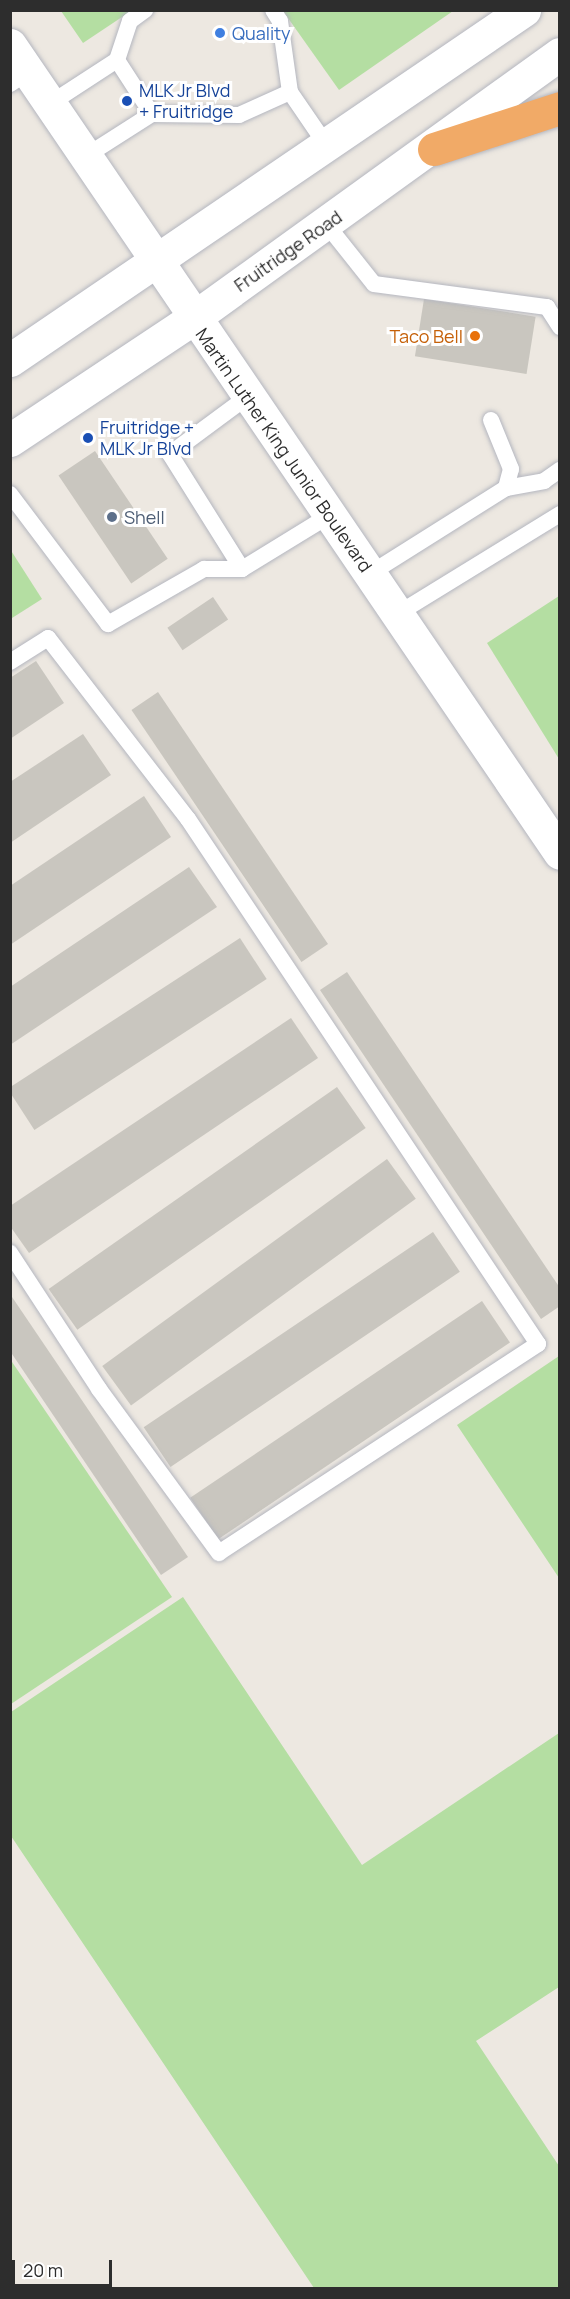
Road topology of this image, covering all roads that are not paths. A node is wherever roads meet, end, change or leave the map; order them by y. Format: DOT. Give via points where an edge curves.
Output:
graph roads {
  1 [pos="145,10"];
  2 [pos="273,10"];
  3 [pos="524,10"];
  4 [pos="560,54"];
  5 [pos="117,60"];
  6 [pos="16,67"];
  7 [pos="290,92"];
  8 [pos="51,103"];
  9 [pos="560,108"];
  10 [pos="152,114"];
  11 [pos="327,146"];
  12 [pos="434,149"];
  13 [pos="86,156"];
  14 [pos="327,225"];
  15 [pos="156,260"];
  16 [pos="192,319"];
  17 [pos="560,327"];
  18 [pos="15,348"];
  19 [pos="247,397"];
  20 [pos="491,420"];
  21 [pos="10,440"];
  22 [pos="560,470"];
  23 [pos="506,488"];
  24 [pos="10,494"];
  25 [pos="560,514"];
  26 [pos="330,515"];
  27 [pos="243,569"];
  28 [pos="371,573"];
  29 [pos="399,613"];
  30 [pos="10,662"];
  31 [pos="560,853"];
  32 [pos="10,1253"];
  1 -- 5 [label="lane" via="130,21"];
  2 -- 7 [label="lane" via="280,21"];
  3 -- 11 [label="main road"];
  4 -- 12 [label="main road, Fruitridge Road"];
  5 -- 8 [label="lane"];
  5 -- 10 [label="lane"];
  6 -- 8 [label="main road, Martin Luther King Junior Boulevard"];
  7 -- 10 [label="lane" via="239,115"];
  7 -- 11 [label="lane"];
  8 -- 13 [label="main road, Martin Luther King Junior Boulevard"];
  9 -- 12 [label="highway"];
  10 -- 13 [label="lane"];
  11 -- 15 [label="main road"];
  12 -- 14 [label="main road, Fruitridge Road"];
  13 -- 15 [label="main road, Martin Luther King Junior Boulevard"];
  14 -- 16 [label="main road, Fruitridge Road"];
  14 -- 17 [label="lane" via="374,284 547,307"];
  15 -- 16 [label="main road, Martin Luther King Junior Boulevard"];
  15 -- 18 [label="main road"];
  16 -- 19 [label="main road, Martin Luther King Junior Boulevard"];
  16 -- 21 [label="main road, Fruitridge Road"];
  19 -- 26 [label="main road, Martin Luther King Junior Boulevard"];
  19 -- 27 [label="lane" via="170,454"];
  20 -- 23 [label="lane" via="511,469"];
  22 -- 23 [label="lane" via="544,481"];
  23 -- 28 [label="lane"];
  24 -- 27 [label="lane" via="108,624 204,569"];
  25 -- 29 [label="lane"];
  26 -- 27 [label="lane"];
  26 -- 28 [label="main road, Martin Luther King Junior Boulevard"];
  28 -- 29 [label="main road, Martin Luther King Junior Boulevard"];
  29 -- 31 [label="main road, Martin Luther King Junior Boulevard"];
  30 -- 32 [label="lane" via="48,638 97,701 188,819 538,1344 219,1553 99,1389"];
}
